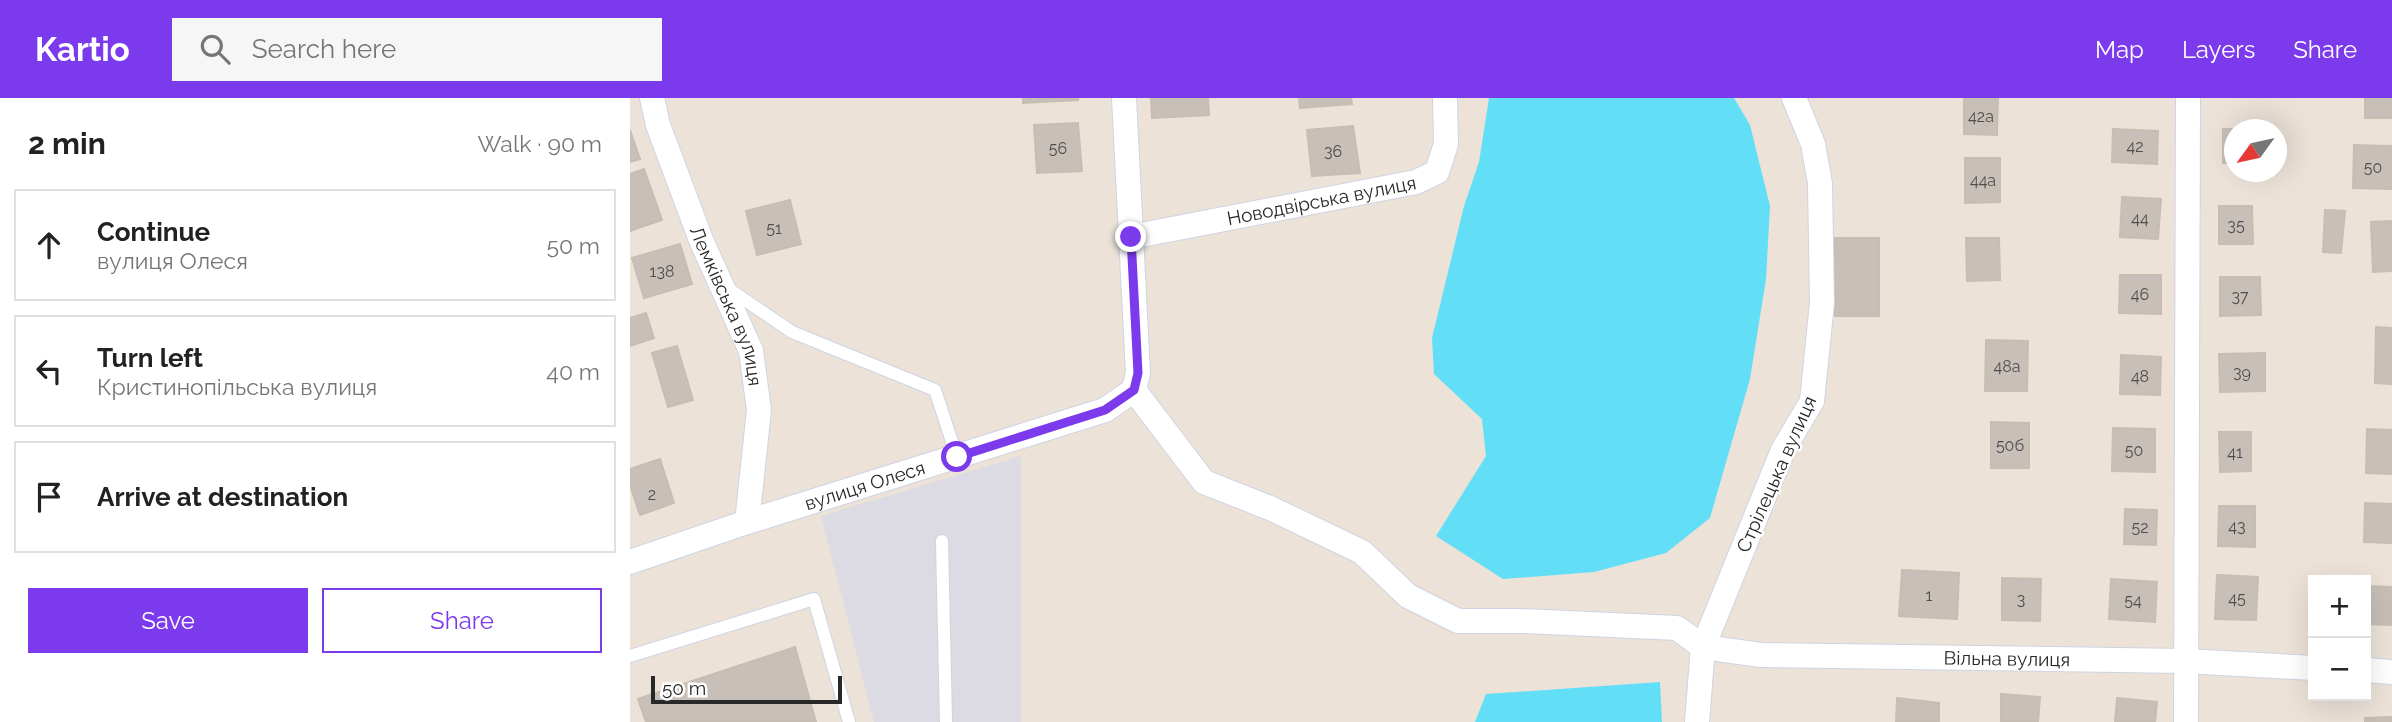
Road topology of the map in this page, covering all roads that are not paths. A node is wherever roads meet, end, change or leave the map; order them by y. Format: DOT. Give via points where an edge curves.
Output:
graph roads {
  1 [pos="652,98"];
  2 [pos="1124,98"];
  3 [pos="1445,98"];
  4 [pos="1794,98"];
  5 [pos="2188,98"];
  6 [pos="1131,237"];
  7 [pos="720,283"];
  8 [pos="1134,390"];
  9 [pos="957,457"];
  10 [pos="747,523"];
  11 [pos="942,541"];
  12 [pos="630,562"];
  13 [pos="1703,647"];
  14 [pos="630,656"];
  15 [pos="2185,661"];
  16 [pos="2308,668"];
  17 [pos="2371,670"];
  18 [pos="2392,672"];
  19 [pos="849,722"];
  20 [pos="946,722"];
  21 [pos="1697,722"];
  22 [pos="2186,722"];
  1 -- 7 [label="street, Лемківська вулиця" via="662,138"];
  2 -- 6 [label="street"];
  3 -- 6 [label="street, Новодвірська вулиця" via="1447,144 1437,172 1416,182"];
  4 -- 13 [label="street, Стрілецька вулиця" via="1813,144 1820,183 1822,303 1812,401 1783,450"];
  5 -- 15 [label="street"];
  6 -- 8 [label="street" via="1138,373"];
  7 -- 9 [label="lane" via="792,332 935,390"];
  7 -- 10 [label="street, Лемківська вулиця" via="751,351 760,410"];
  8 -- 9 [label="street, вулиця Олеся" via="1105,410"];
  8 -- 13 [label="street" via="1204,482 1362,552 1408,596 1458,621 1677,628"];
  9 -- 10 [label="street, вулиця Олеся"];
  10 -- 12 [label="street, вулиця Олеся"];
  11 -- 20 [label="lane"];
  13 -- 15 [label="street, Вільна вулиця" via="1761,655"];
  13 -- 21 [label="street, Стрілецька вулиця"];
  14 -- 19 [label="lane" via="814,599"];
  15 -- 16 [label="street, Вільна вулиця"];
  15 -- 22 [label="street"];
  17 -- 18 [label="street"];
}
